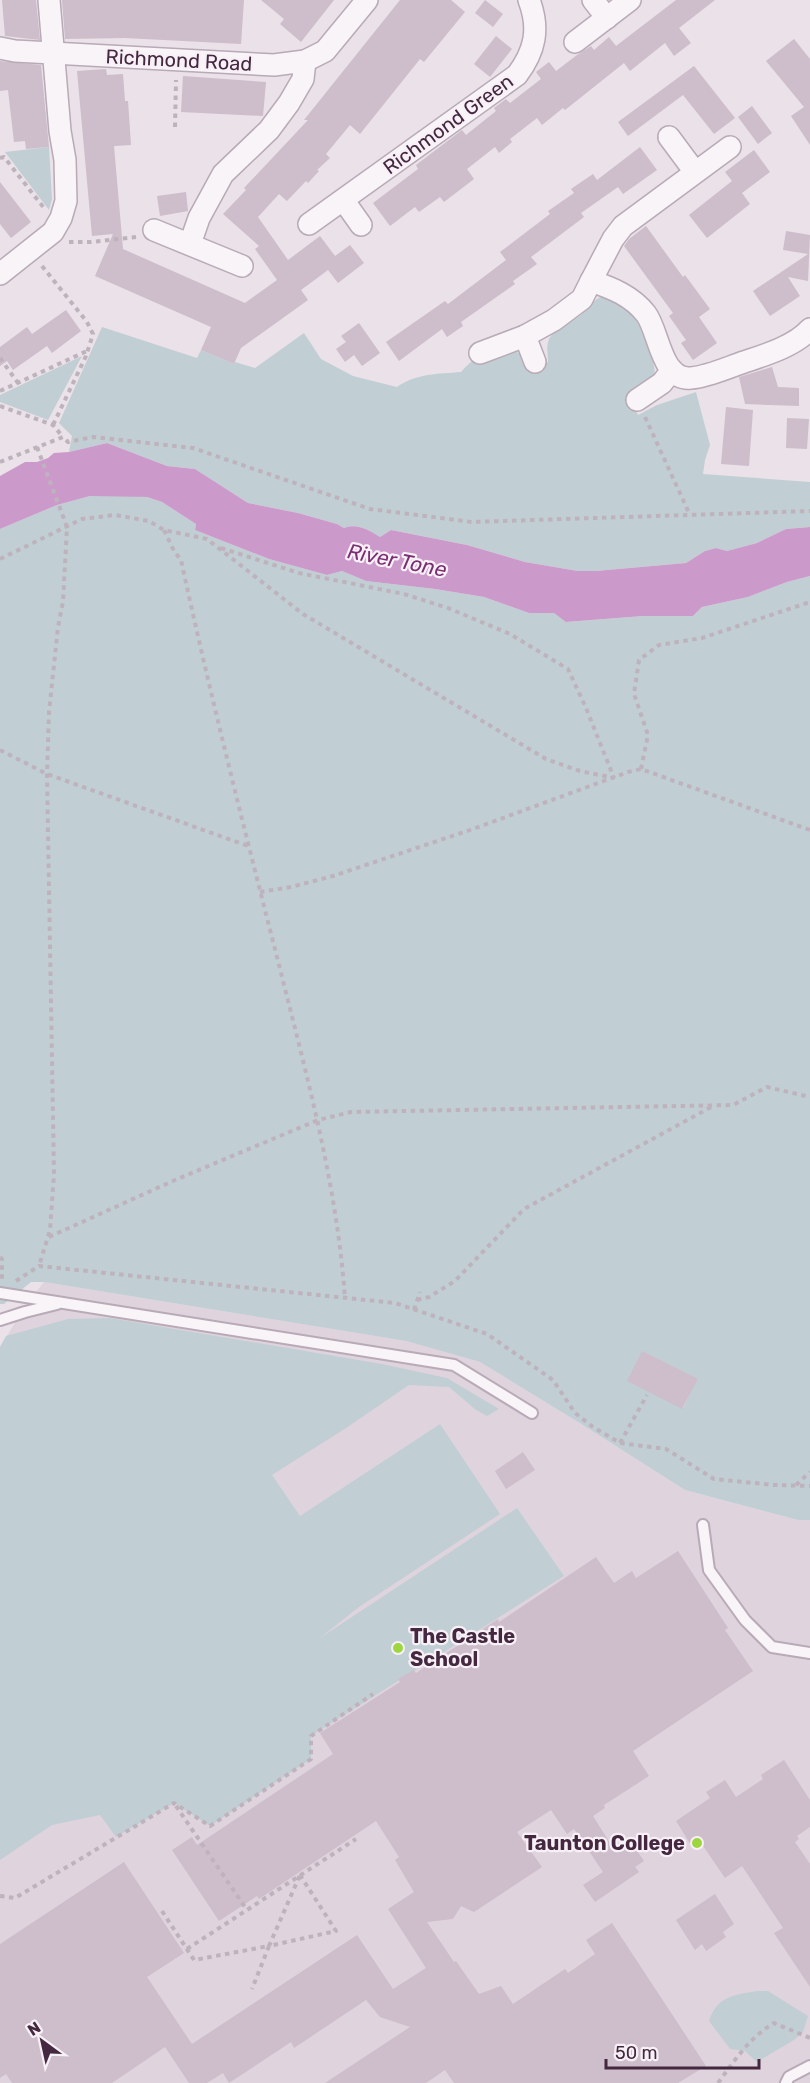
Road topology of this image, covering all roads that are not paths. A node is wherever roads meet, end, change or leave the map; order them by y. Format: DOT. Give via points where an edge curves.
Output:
graph roads {
  1 [pos="50,0"];
  2 [pos="367,0"];
  3 [pos="529,0"];
  4 [pos="593,0"];
  5 [pos="630,0"];
  6 [pos="607,18"];
  7 [pos="575,42"];
  8 [pos="0,48"];
  9 [pos="53,52"];
  10 [pos="305,61"];
  11 [pos="669,138"];
  12 [pos="730,147"];
  13 [pos="695,172"];
  14 [pos="344,201"];
  15 [pos="309,224"];
  16 [pos="361,225"];
  17 [pos="154,230"];
  18 [pos="189,244"];
  19 [pos="242,266"];
  20 [pos="0,274"];
  21 [pos="591,281"];
  22 [pos="810,329"];
  23 [pos="525,336"];
  24 [pos="480,353"];
  25 [pos="535,362"];
  26 [pos="672,370"];
  27 [pos="638,400"];
  28 [pos="1,1293"];
  29 [pos="63,1302"];
  30 [pos="0,1320"];
  31 [pos="532,1413"];
  32 [pos="703,1525"];
  33 [pos="810,1653"];
  34 [pos="810,2066"];
  35 [pos="788,2080"];
  36 [pos="778,2083"];
  1 -- 9 [label="street"];
  2 -- 10 [label="street, Richmond Road" via="325,51"];
  3 -- 14 [label="street, Richmond Green" via="536,25 534,40 527,62 517,75"];
  4 -- 6 [label="street"];
  5 -- 6 [label="street"];
  6 -- 7 [label="street"];
  8 -- 9 [label="street, Richmond Road"];
  9 -- 10 [label="street, Richmond Road" via="274,64"];
  9 -- 20 [label="street" via="65,160 66,201 61,234 53,232"];
  10 -- 18 [label="street" via="303,79 290,103 269,130 223,174"];
  11 -- 13 [label="street"];
  12 -- 13 [label="street"];
  13 -- 21 [label="street" via="623,226"];
  14 -- 15 [label="street, Richmond Green"];
  14 -- 16 [label="street"];
  17 -- 18 [label="street"];
  18 -- 19 [label="street"];
  21 -- 23 [label="street" via="582,299"];
  21 -- 26 [label="street" via="616,289 647,315"];
  22 -- 26 [label="street" via="784,346 721,369 690,378"];
  23 -- 24 [label="street"];
  23 -- 25 [label="street"];
  26 -- 27 [label="street" via="662,383"];
  28 -- 29 [label="lane"];
  29 -- 30 [label="lane"];
  29 -- 31 [label="lane" via="454,1365"];
  32 -- 33 [label="lane" via="709,1570 744,1620 772,1647"];
  34 -- 35 [label="lane"];
  35 -- 36 [label="lane"];
}
